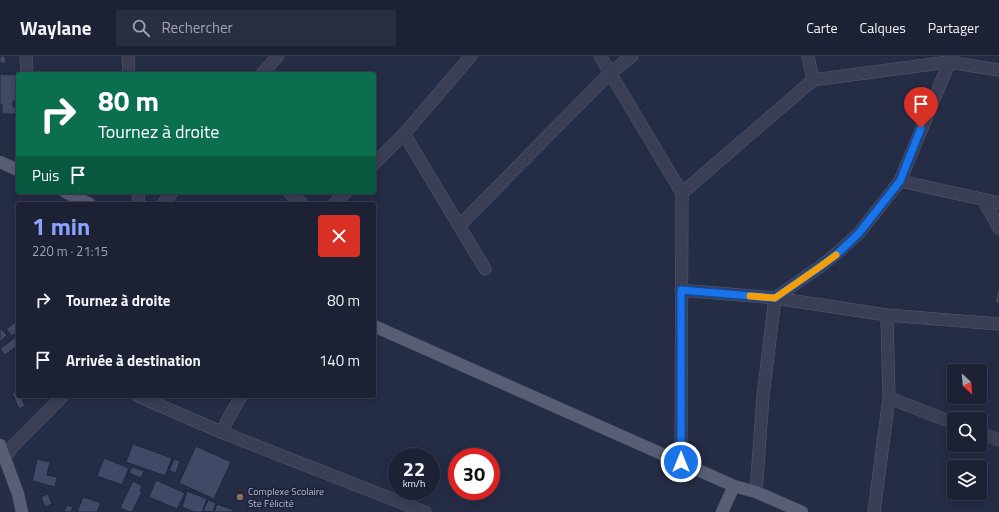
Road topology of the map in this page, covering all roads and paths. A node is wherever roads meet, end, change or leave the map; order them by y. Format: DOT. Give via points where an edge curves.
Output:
graph roads {
  1 [pos="26,56"];
  2 [pos="128,56"];
  3 [pos="278,56"];
  4 [pos="471,56"];
  5 [pos="600,56"];
  6 [pos="632,56"];
  7 [pos="808,56"];
  8 [pos="950,59"];
  9 [pos="999,70"];
  10 [pos="27,72"];
  11 [pos="129,72"];
  12 [pos="264,72"];
  13 [pos="610,73"];
  14 [pos="813,80"];
  15 [pos="404,134"];
  16 [pos="0,162"];
  17 [pos="376,162"];
  18 [pos="16,169"];
  19 [pos="900,181"];
  20 [pos="682,193"];
  21 [pos="69,194"];
  22 [pos="291,194"];
  23 [pos="344,194"];
  24 [pos="984,201"];
  25 [pos="86,202"];
  26 [pos="300,202"];
  27 [pos="336,202"];
  28 [pos="999,203"];
  29 [pos="459,226"];
  30 [pos="999,228"];
  31 [pos="485,269"];
  32 [pos="681,290"];
  33 [pos="775,298"];
  34 [pos="887,315"];
  35 [pos="999,324"];
  36 [pos="376,327"];
  37 [pos="61,398"];
  38 [pos="143,398"];
  39 [pos="241,398"];
  40 [pos="889,398"];
  41 [pos="947,420"];
  42 [pos="221,432"];
  43 [pos="987,436"];
  44 [pos="999,440"];
  45 [pos="0,445"];
  46 [pos="3,459"];
  47 [pos="681,462"];
  48 [pos="734,486"];
  49 [pos="756,492"];
  50 [pos="22,512"];
  51 [pos="425,512"];
  52 [pos="722,512"];
  53 [pos="802,512"];
  54 [pos="874,512"];
  1 -- 10 [label="street"];
  2 -- 11 [label="street"];
  3 -- 12 [label="street"];
  4 -- 15 [label="street"];
  5 -- 13 [label="street"];
  6 -- 13 [label="street"];
  7 -- 14 [label="street"];
  8 -- 9 [label="street"];
  8 -- 14 [label="street"];
  8 -- 19 [label="street"];
  13 -- 20 [label="street"];
  13 -- 29 [label="street"];
  14 -- 20 [label="street"];
  15 -- 17 [label="street"];
  15 -- 29 [label="street"];
  16 -- 18 [label="main road"];
  19 -- 24 [label="street"];
  19 -- 33 [label="street" via="859,233 837,254"];
  20 -- 32 [label="street"];
  21 -- 25 [label="main road"];
  22 -- 26 [label="street"];
  23 -- 27 [label="street"];
  24 -- 28 [label="street"];
  24 -- 30 [label="street"];
  29 -- 31 [label="street"];
  32 -- 33 [label="street"];
  32 -- 47 [label="street"];
  33 -- 34 [label="street"];
  33 -- 49 [label="street" via="763,396"];
  34 -- 35 [label="street"];
  34 -- 40 [label="street"];
  36 -- 47 [label="main road"];
  37 -- 46 [label="street"];
  38 -- 42 [label="street"];
  39 -- 42 [label="street"];
  40 -- 41 [label="street"];
  40 -- 54 [label="street"];
  42 -- 51 [label="street"];
  43 -- 44 [label="street"];
  45 -- 46 [label="main road"];
  46 -- 50 [label="main road" via="18,494"];
  47 -- 48 [label="main road"];
  48 -- 49 [label="main road"];
  48 -- 52 [label="main road"];
  49 -- 53 [label="main road"];
}
